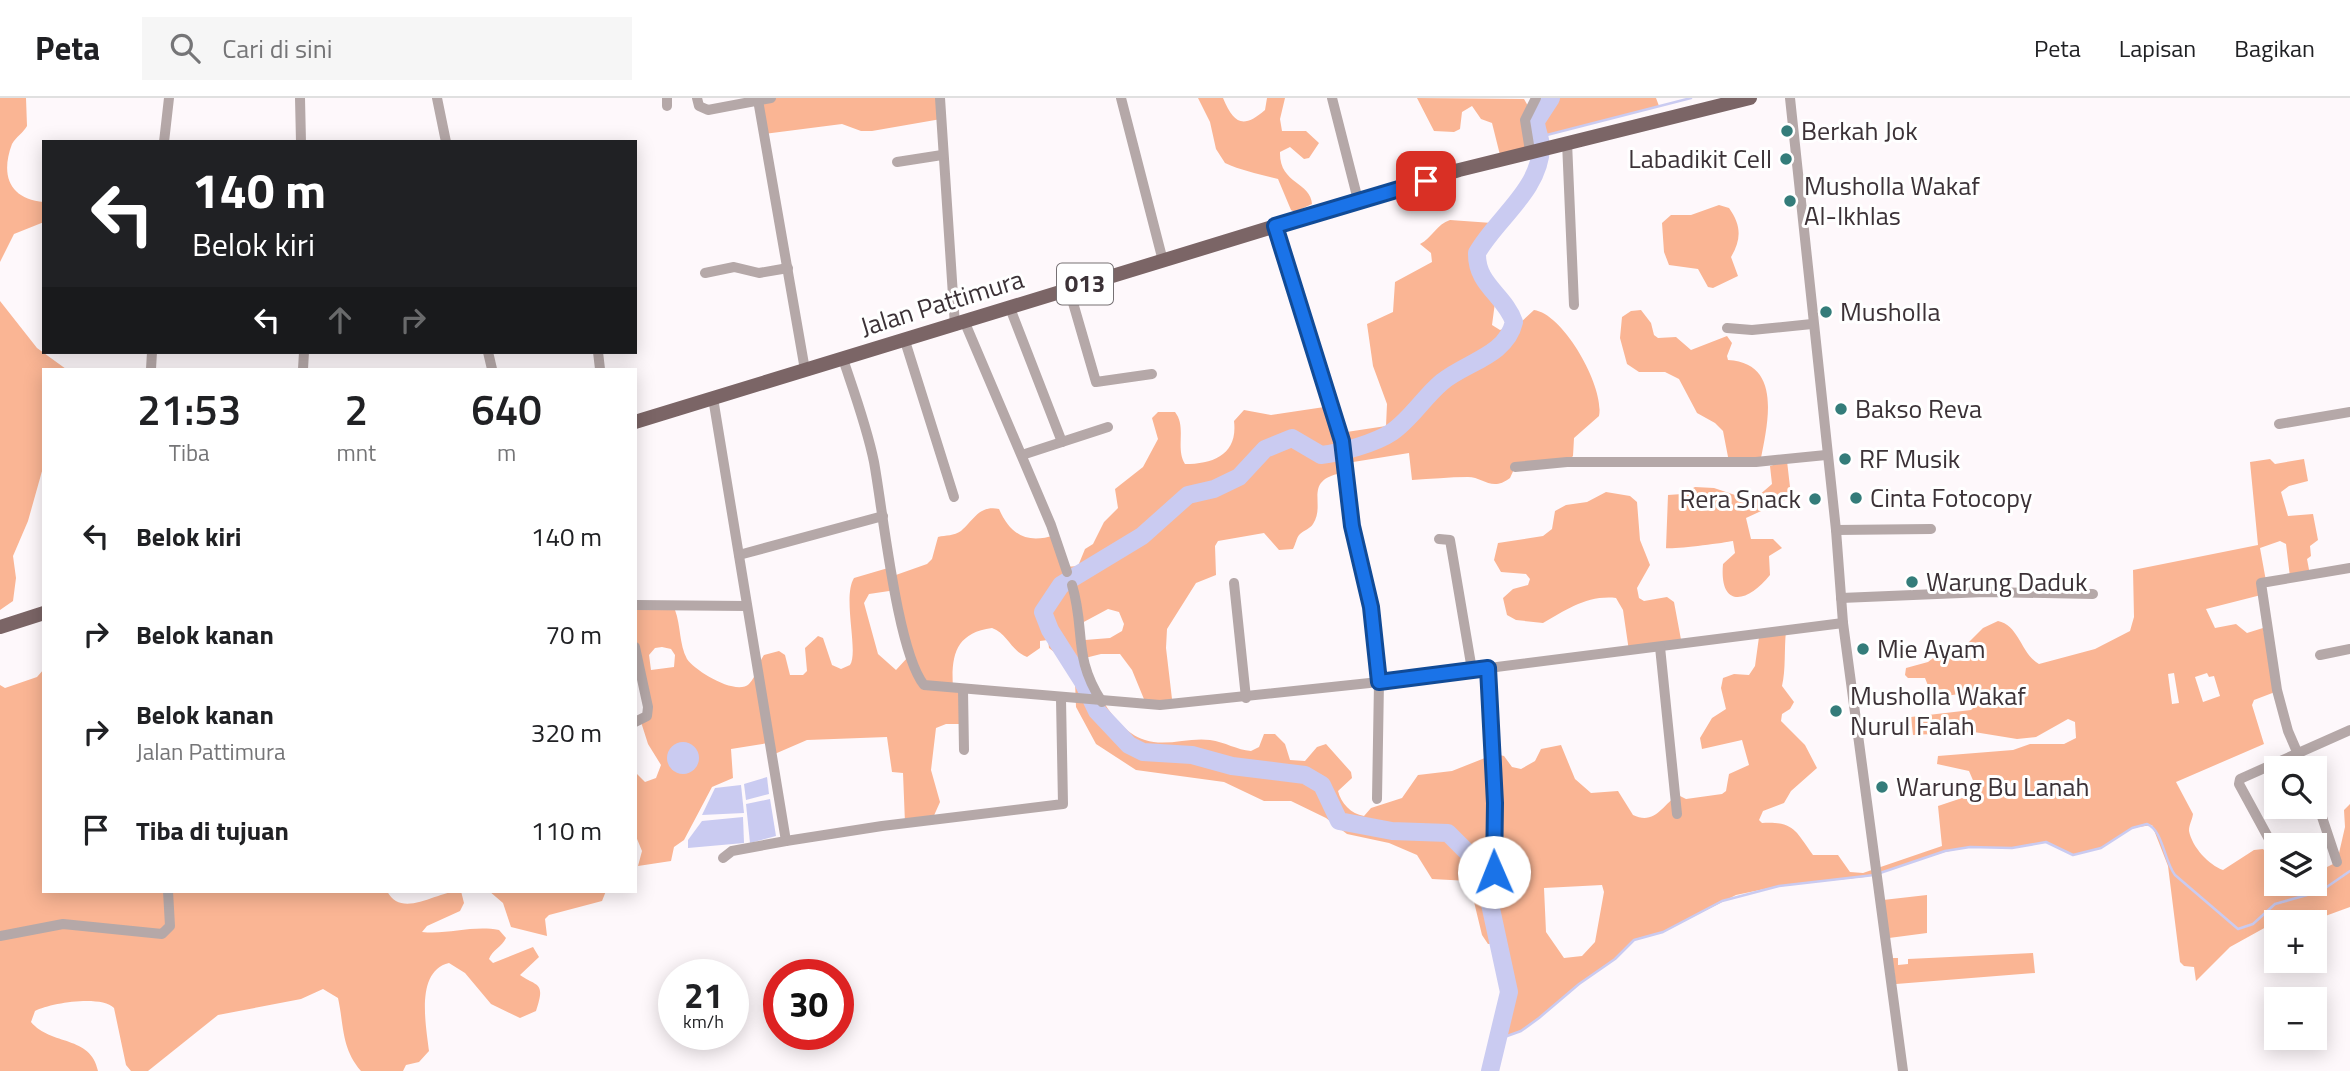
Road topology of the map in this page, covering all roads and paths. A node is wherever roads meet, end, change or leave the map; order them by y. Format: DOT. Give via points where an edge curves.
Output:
graph roads {
  1 [pos="169,98"];
  2 [pos="300,98"];
  3 [pos="438,98"];
  4 [pos="697,98"];
  5 [pos="771,98"];
  6 [pos="940,98"];
  7 [pos="1121,98"];
  8 [pos="1332,98"];
  9 [pos="1536,98"];
  10 [pos="1750,98"];
  11 [pos="1790,98"];
  12 [pos="758,100"];
  13 [pos="164,140"];
  14 [pos="301,140"];
  15 [pos="446,140"];
  16 [pos="1567,142"];
  17 [pos="1532,151"];
  18 [pos="943,155"];
  19 [pos="897,162"];
  20 [pos="1358,201"];
  21 [pos="1275,226"];
  22 [pos="1163,261"];
  23 [pos="788,268"];
  24 [pos="705,273"];
  25 [pos="1069,289"];
  26 [pos="1574,305"];
  27 [pos="1010,308"];
  28 [pos="960,324"];
  29 [pos="1812,324"];
  30 [pos="1727,328"];
  31 [pos="905,341"];
  32 [pos="844,359"];
  33 [pos="805,370"];
  34 [pos="1152,374"];
  35 [pos="713,398"];
  36 [pos="2350,412"];
  37 [pos="637,421"];
  38 [pos="2279,424"];
  39 [pos="1108,427"];
  40 [pos="1062,442"];
  41 [pos="1022,455"];
  42 [pos="1826,455"];
  43 [pos="1515,467"];
  44 [pos="954,497"];
  45 [pos="883,516"];
  46 [pos="1931,528"];
  47 [pos="1836,530"];
  48 [pos="1439,539"];
  49 [pos="739,555"];
  50 [pos="2350,568"];
  51 [pos="1067,572"];
  52 [pos="1234,583"];
  53 [pos="1072,585"];
  54 [pos="2093,594"];
  55 [pos="1841,598"];
  56 [pos="637,605"];
  57 [pos="747,607"];
  58 [pos="42,614"];
  59 [pos="1843,623"];
  60 [pos="0,627"];
  61 [pos="1660,648"];
  62 [pos="2350,649"];
  63 [pos="2320,655"];
  64 [pos="637,656"];
  65 [pos="1488,668"];
  66 [pos="1472,670"];
  67 [pos="1379,682"];
  68 [pos="963,690"];
  69 [pos="1246,698"];
  70 [pos="1060,699"];
  71 [pos="1100,702"];
  72 [pos="637,722"];
  73 [pos="2350,730"];
  74 [pos="964,750"];
  75 [pos="2298,754"];
  76 [pos="1377,799"];
  77 [pos="1677,814"];
  78 [pos="2323,819"];
  79 [pos="2266,833"];
  80 [pos="786,841"];
  81 [pos="723,858"];
  82 [pos="2337,862"];
  83 [pos="1496,881"];
  84 [pos="168,893"];
  85 [pos="0,936"];
  86 [pos="1903,1071"];
  1 -- 13 [label="street"];
  2 -- 14 [label="street"];
  3 -- 15 [label="street"];
  4 -- 12 [label="street" via="699,106 708,110"];
  5 -- 12 [label="street"];
  6 -- 18 [label="street"];
  7 -- 22 [label="street"];
  8 -- 20 [label="street"];
  9 -- 17 [label="street" via="1525,120"];
  10 -- 16 [label="main road, Jalan Pattimura / 013"];
  11 -- 29 [label="street"];
  12 -- 23 [label="street"];
  16 -- 17 [label="main road, Jalan Pattimura / 013"];
  16 -- 26 [label="street"];
  17 -- 20 [label="main road, Jalan Pattimura / 013"];
  18 -- 19 [label="street"];
  18 -- 28 [label="street"];
  20 -- 21 [label="main road, Jalan Pattimura / 013"];
  21 -- 22 [label="main road, Jalan Pattimura / 013"];
  21 -- 67 [label="street" via="1342,441"];
  22 -- 25 [label="main road, Jalan Pattimura / 013"];
  23 -- 24 [label="street" via="759,273 734,267"];
  23 -- 33 [label="street"];
  25 -- 27 [label="main road, Jalan Pattimura / 013"];
  25 -- 34 [label="street" via="1096,382"];
  27 -- 28 [label="main road, Jalan Pattimura / 013"];
  27 -- 40 [label="street"];
  28 -- 31 [label="main road, Jalan Pattimura / 013"];
  28 -- 41 [label="street"];
  29 -- 30 [label="street"];
  29 -- 42 [label="street"];
  31 -- 32 [label="main road, Jalan Pattimura / 013"];
  31 -- 44 [label="street"];
  32 -- 33 [label="main road, Jalan Pattimura / 013"];
  32 -- 45 [label="street" via="873,459"];
  33 -- 35 [label="main road, Jalan Pattimura / 013"];
  35 -- 37 [label="main road, Jalan Pattimura / 013"];
  35 -- 49 [label="street"];
  36 -- 38 [label="street"];
  39 -- 40 [label="street"];
  40 -- 41 [label="street"];
  41 -- 51 [label="street"];
  42 -- 43 [label="street" via="1756,462 1567,462"];
  42 -- 47 [label="street"];
  45 -- 49 [label="street"];
  45 -- 68 [label="street" via="894,583 919,678 924,685"];
  46 -- 47 [label="street"];
  47 -- 55 [label="street"];
  48 -- 66 [label="street" via="1450,540"];
  49 -- 57 [label="street"];
  50 -- 75 [label="street" via="2261,583 2277,690"];
  52 -- 69 [label="street"];
  53 -- 71 [label="street" via="1079,609 1082,662"];
  54 -- 55 [label="street" via="1985,592"];
  55 -- 59 [label="street"];
  56 -- 57 [label="street"];
  57 -- 80 [label="street"];
  58 -- 60 [label="main road"];
  59 -- 61 [label="street"];
  59 -- 86 [label="street"];
  61 -- 65 [label="street"];
  61 -- 77 [label="street"];
  62 -- 63 [label="street"];
  64 -- 72 [label="street" via="648,707 647,716"];
  65 -- 66 [label="street"];
  65 -- 83 [label="street"];
  66 -- 67 [label="street"];
  67 -- 69 [label="street"];
  67 -- 76 [label="street"];
  68 -- 70 [label="street"];
  68 -- 74 [label="street"];
  69 -- 71 [label="street" via="1160,705"];
  70 -- 71 [label="street"];
  70 -- 80 [label="street" via="1063,804"];
  73 -- 75 [label="street"];
  75 -- 79 [label="street" via="2248,774 2239,783"];
  78 -- 82 [label="street"];
  80 -- 81 [label="street" via="732,850"];
  84 -- 85 [label="street" via="170,926 162,933 63,924"];
}
